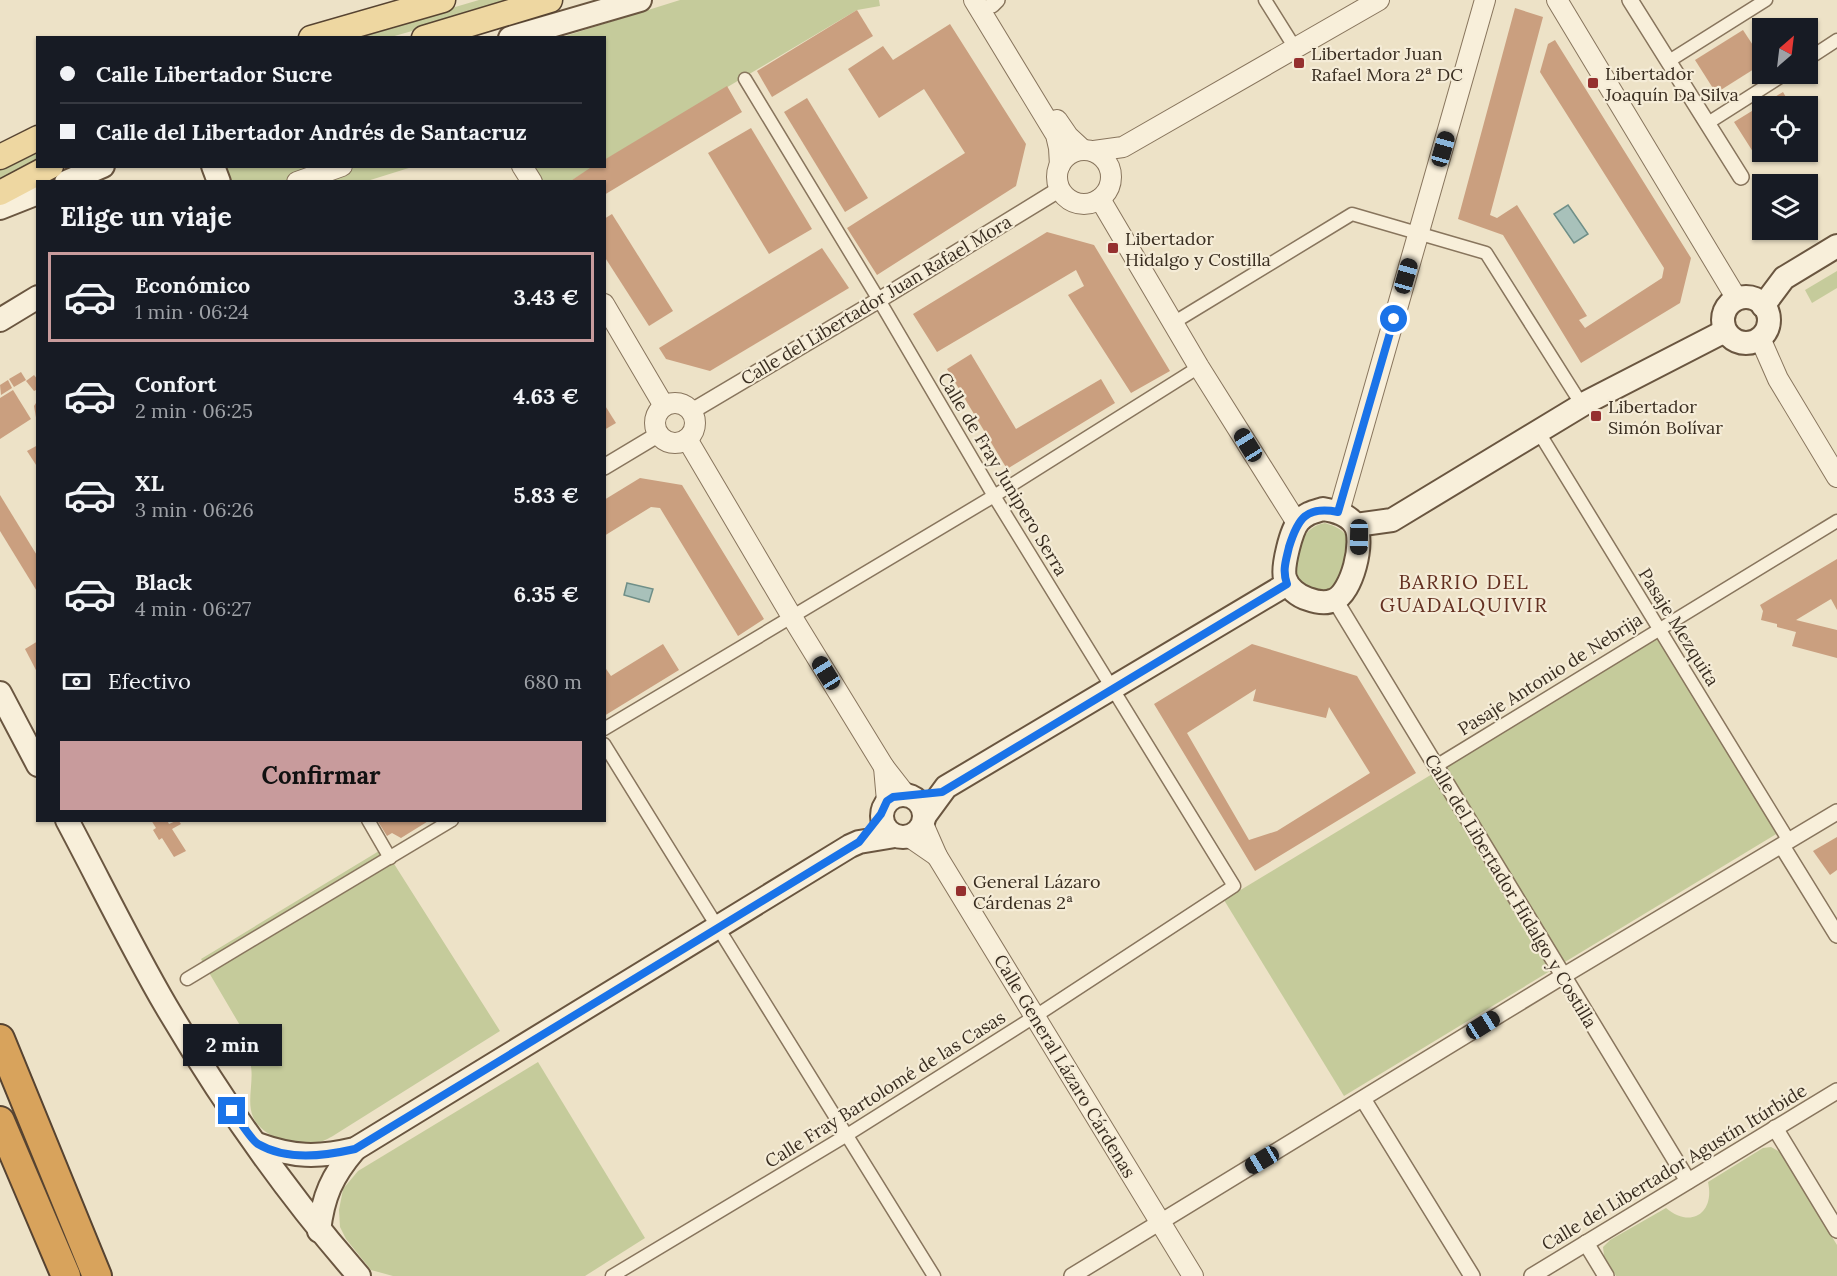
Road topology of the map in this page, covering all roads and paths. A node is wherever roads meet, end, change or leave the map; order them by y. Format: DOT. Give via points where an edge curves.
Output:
graph roads {
  1 [pos="442,0"];
  2 [pos="550,0"];
  3 [pos="559,0"];
  4 [pos="640,0"];
  5 [pos="1265,0"];
  6 [pos="1379,0"];
  7 [pos="1485,0"];
  8 [pos="1557,0"];
  9 [pos="1630,0"];
  10 [pos="1766,0"];
  11 [pos="988,1"];
  12 [pos="318,36"];
  13 [pos="431,36"];
  14 [pos="505,36"];
  15 [pos="517,36"];
  16 [pos="1837,40"];
  17 [pos="1295,48"];
  18 [pos="1818,52"];
  19 [pos="1669,62"];
  20 [pos="746,79"];
  21 [pos="1769,84"];
  22 [pos="1708,123"];
  23 [pos="36,139"];
  24 [pos="1123,147"];
  25 [pos="1088,150"];
  26 [pos="0,157"];
  27 [pos="1060,165"];
  28 [pos="47,168"];
  29 [pos="98,168"];
  30 [pos="336,168"];
  31 [pos="1111,171"];
  32 [pos="1741,177"];
  33 [pos="71,180"];
  34 [pos="303,180"];
  35 [pos="1060,189"];
  36 [pos="0,193"];
  37 [pos="36,194"];
  38 [pos="1100,199"];
  39 [pos="0,208"];
  40 [pos="1418,234"];
  41 [pos="1837,246"];
  42 [pos="36,298"];
  43 [pos="1737,299"];
  44 [pos="879,300"];
  45 [pos="1764,306"];
  46 [pos="606,307"];
  47 [pos="0,320"];
  48 [pos="1173,323"];
  49 [pos="1725,331"];
  50 [pos="1760,338"];
  51 [pos="1199,367"];
  52 [pos="1582,405"];
  53 [pos="664,406"];
  54 [pos="692,411"];
  55 [pos="1538,432"];
  56 [pos="659,434"];
  57 [pos="687,439"];
  58 [pos="606,466"];
  59 [pos="1837,477"];
  60 [pos="994,496"];
  61 [pos="1347,519"];
  62 [pos="1837,521"];
  63 [pos="1297,523"];
  64 [pos="1287,584"];
  65 [pos="1335,600"];
  66 [pos="792,617"];
  67 [pos="1659,628"];
  68 [pos="1112,688"];
  69 [pos="0,693"];
  70 [pos="606,728"];
  71 [pos="606,747"];
  72 [pos="36,761"];
  73 [pos="1436,766"];
  74 [pos="942,792"];
  75 [pos="896,801"];
  76 [pos="1837,812"];
  77 [pos="68,822"];
  78 [pos="369,822"];
  79 [pos="449,822"];
  80 [pos="913,828"];
  81 [pos="859,842"];
  82 [pos="1786,843"];
  83 [pos="390,858"];
  84 [pos="1234,886"];
  85 [pos="718,927"];
  86 [pos="1837,934"];
  87 [pos="1563,976"];
  88 [pos="187,979"];
  89 [pos="1034,1017"];
  90 [pos="0,1039"];
  91 [pos="1837,1091"];
  92 [pos="1363,1099"];
  93 [pos="0,1121"];
  94 [pos="1775,1128"];
  95 [pos="847,1135"];
  96 [pos="256,1144"];
  97 [pos="355,1149"];
  98 [pos="1688,1181"];
  99 [pos="1160,1222"];
  100 [pos="1837,1230"];
  101 [pos="319,1231"];
  102 [pos="1586,1243"];
  103 [pos="66,1276"];
  104 [pos="97,1276"];
  105 [pos="359,1276"];
  106 [pos="612,1276"];
  107 [pos="934,1276"];
  108 [pos="1072,1276"];
  109 [pos="1193,1276"];
  110 [pos="1472,1276"];
  111 [pos="1532,1276"];
  112 [pos="1606,1276"];
  1 -- 12 [label="main road"];
  2 -- 13 [label="main road"];
  3 -- 14 [label="main road" via="534,12"];
  4 -- 15 [label="main road"];
  5 -- 17 [label="street"];
  6 -- 17 [label="street"];
  7 -- 40 [label="street"];
  8 -- 43 [label="street"];
  9 -- 19 [label="street"];
  10 -- 19 [label="street"];
  11 -- 25 [label="street" via="1057,120 1068,136"];
  11 -- 27 [label="street" via="1056,135"];
  16 -- 18 [label="street"];
  17 -- 24 [label="street"];
  19 -- 22 [label="street"];
  20 -- 44 [label="street, Calle de Fray Junipero Serra"];
  21 -- 22 [label="street"];
  22 -- 32 [label="street"];
  23 -- 26 [label="main road"];
  24 -- 25 [label="street"];
  24 -- 31 [label="street"];
  25 -- 27 [label="street" via="1069,154"];
  25 -- 31 [label="street" via="1102,156"];
  27 -- 35 [label="street"];
  28 -- 36 [label="main road"];
  29 -- 33 [label="main road"];
  30 -- 34 [label="street"];
  31 -- 38 [label="street" via="1110,186"];
  35 -- 38 [label="street" via="1073,202 1083,204"];
  35 -- 44 [label="street, Calle del Libertador Juan Rafael Mora"];
  37 -- 39 [label="main road"];
  38 -- 48 [label="street"];
  40 -- 48 [label="street" via="1352,214"];
  40 -- 52 [label="street" via="1486,253"];
  40 -- 61 [label="street"];
  41 -- 45 [label="main road" via="1784,278"];
  42 -- 47 [label="main road"];
  43 -- 45 [label="main road" via="1751,298"];
  43 -- 49 [label="main road" via="1723,316"];
  44 -- 54 [label="street, Calle del Libertador Juan Rafael Mora"];
  44 -- 60 [label="street, Calle de Fray Junipero Serra"];
  45 -- 50 [label="main road" via="1768,326"];
  46 -- 53 [label="street"];
  48 -- 51 [label="street"];
  49 -- 50 [label="main road" via="1741,343"];
  49 -- 52 [label="main road"];
  50 -- 59 [label="street" via="1778,379"];
  51 -- 60 [label="street"];
  51 -- 63 [label="street"];
  52 -- 55 [label="main road"];
  53 -- 54 [label="street" via="676,403"];
  53 -- 56 [label="street" via="655,422"];
  54 -- 57 [label="street" via="695,423"];
  55 -- 61 [label="main road" via="1392,520"];
  55 -- 67 [label="street, Pasaje Mezquita"];
  56 -- 57 [label="street" via="668,441"];
  56 -- 58 [label="street"];
  57 -- 66 [label="street"];
  60 -- 66 [label="street"];
  60 -- 68 [label="street, Calle de Fray Junipero Serra"];
  61 -- 63 [label="main road" via="1323,509 1309,513"];
  61 -- 65 [label="main road" via="1359,537 1359,549 1344,592"];
  62 -- 67 [label="street, Pasaje Antonio de Nebrija"];
  63 -- 64 [label="main road" via="1284,566"];
  64 -- 65 [label="main road" via="1304,598 1319,603"];
  64 -- 68 [label="main road"];
  65 -- 73 [label="street, Calle del Libertador Hidalgo y Costilla"];
  66 -- 70 [label="street"];
  66 -- 75 [label="street" via="884,767"];
  67 -- 73 [label="street, Pasaje Antonio de Nebrija"];
  67 -- 82 [label="street, Pasaje Mezquita"];
  68 -- 74 [label="main road"];
  68 -- 84 [label="street, Calle de Fray Junipero Serra"];
  69 -- 72 [label="main road"];
  71 -- 85 [label="street"];
  73 -- 87 [label="street, Calle del Libertador Hidalgo y Costilla"];
  74 -- 75 [label="main road"];
  74 -- 80 [label="main road"];
  75 -- 80 [label="main road" via="921,805"];
  75 -- 80 [label="main road" via="884,827"];
  75 -- 81 [label="main road"];
  76 -- 82 [label="street"];
  77 -- 96 [label="main road" via="166,1005"];
  78 -- 83 [label="street"];
  79 -- 83 [label="street"];
  80 -- 81 [label="main road"];
  80 -- 89 [label="street, Calle General Lázaro Cárdenas" via="937,856"];
  81 -- 85 [label="main road"];
  82 -- 86 [label="street"];
  82 -- 87 [label="street"];
  83 -- 88 [label="street"];
  84 -- 89 [label="street, Calle Fray Bartolomé de las Casas"];
  85 -- 95 [label="street"];
  85 -- 97 [label="main road"];
  87 -- 92 [label="street"];
  87 -- 98 [label="street, Calle del Libertador Hidalgo y Costilla"];
  89 -- 95 [label="street, Calle Fray Bartolomé de las Casas"];
  89 -- 99 [label="street, Calle General Lázaro Cárdenas"];
  90 -- 104 [label="highway"];
  91 -- 94 [label="street, Calle del Libertador Agustín Itúrbide"];
  92 -- 99 [label="street"];
  92 -- 110 [label="street"];
  93 -- 103 [label="highway"];
  94 -- 98 [label="street, Calle del Libertador Agustín Itúrbide"];
  94 -- 100 [label="street"];
  95 -- 106 [label="street, Calle Fray Bartolomé de las Casas"];
  95 -- 107 [label="street"];
  96 -- 97 [label="main road" via="305,1156"];
  96 -- 101 [label="main road"];
  97 -- 101 [label="main road" via="329,1186"];
  98 -- 102 [label="street, Calle del Libertador Agustín Itúrbide"];
  99 -- 108 [label="street"];
  99 -- 109 [label="street, Calle General Lázaro Cárdenas"];
  101 -- 105 [label="main road"];
  102 -- 111 [label="street, Calle del Libertador Agustín Itúrbide"];
  102 -- 112 [label="street"];
}
